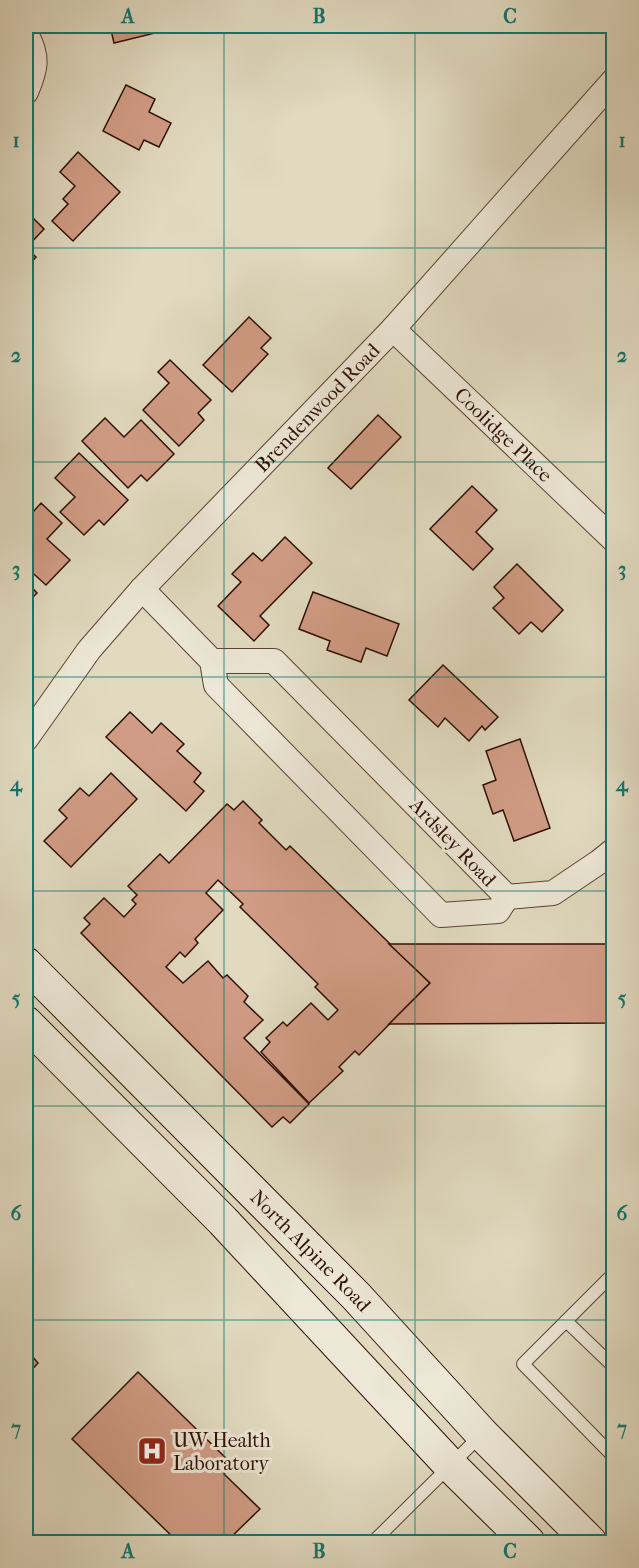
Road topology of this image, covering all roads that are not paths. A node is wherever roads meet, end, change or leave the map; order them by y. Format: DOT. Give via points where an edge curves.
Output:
graph roads {
  1 [pos="26,34"];
  2 [pos="614,80"];
  3 [pos="26,92"];
  4 [pos="393,329"];
  5 [pos="614,540"];
  6 [pos="142,589"];
  7 [pos="212,661"];
  8 [pos="26,739"];
  9 [pos="614,850"];
  10 [pos="507,897"];
  11 [pos="26,964"];
  12 [pos="26,1023"];
  13 [pos="614,1273"];
  14 [pos="566,1321"];
  15 [pos="614,1367"];
  16 [pos="482,1434"];
  17 [pos="614,1457"];
  18 [pos="450,1465"];
  19 [pos="373,1542"];
  20 [pos="528,1542"];
  21 [pos="590,1542"];
  1 -- 3 [label="street" via="35,62"];
  2 -- 4 [label="street, Brendenwood Road"];
  4 -- 5 [label="street, Coolidge Place"];
  4 -- 6 [label="street, Brendenwood Road"];
  6 -- 7 [label="street, Ardsley Road"];
  6 -- 8 [label="street, Brendenwood Road" via="89,650"];
  7 -- 10 [label="street, Ardsley Road" via="274,661"];
  7 -- 10 [label="street, Ardsley Road" via="216,685 441,915 498,911"];
  9 -- 10 [label="street" via="553,893"];
  11 -- 16 [label="main road, North Alpine Road" via="356,1296"];
  12 -- 18 [label="main road" via="231,1230"];
  13 -- 14 [label="lane"];
  14 -- 15 [label="lane"];
  14 -- 17 [label="lane" via="523,1364"];
  16 -- 18 [label="lane"];
  16 -- 21 [label="main road, North Alpine Road"];
  18 -- 19 [label="lane"];
  18 -- 20 [label="main road"];
}
